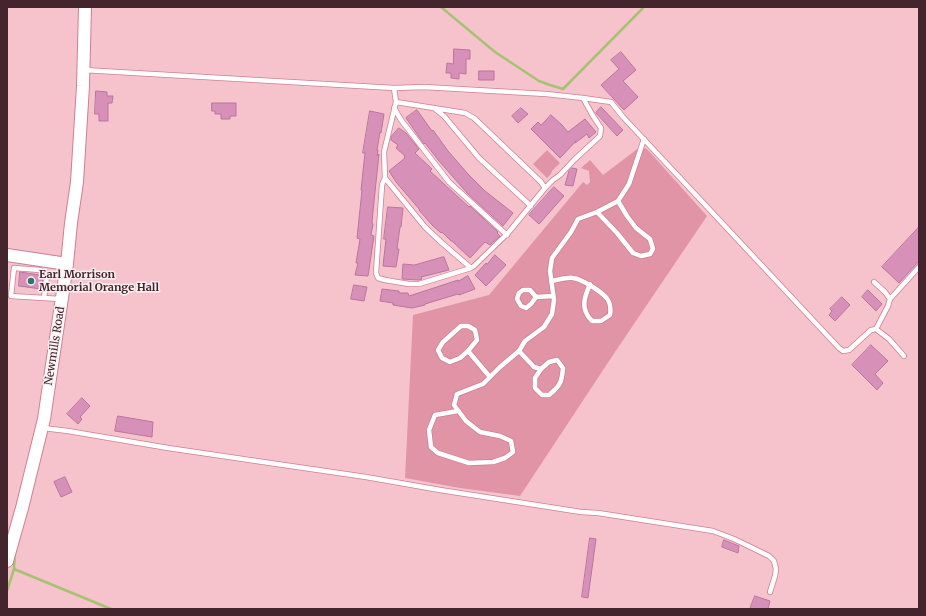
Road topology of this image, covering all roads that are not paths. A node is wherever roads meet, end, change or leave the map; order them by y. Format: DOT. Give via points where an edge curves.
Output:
graph roads {
  1 [pos="85,7"];
  2 [pos="83,70"];
  3 [pos="394,88"];
  4 [pos="583,98"];
  5 [pos="396,102"];
  6 [pos="394,108"];
  7 [pos="433,108"];
  8 [pos="644,139"];
  9 [pos="385,178"];
  10 [pos="545,188"];
  11 [pos="618,201"];
  12 [pos="531,206"];
  13 [pos="597,212"];
  14 [pos="507,235"];
  15 [pos="7,255"];
  16 [pos="67,264"];
  17 [pos="919,266"];
  18 [pos="471,268"];
  19 [pos="551,281"];
  20 [pos="874,282"];
  21 [pos="590,284"];
  22 [pos="553,296"];
  23 [pos="536,297"];
  24 [pos="44,298"];
  25 [pos="62,299"];
  26 [pos="890,299"];
  27 [pos="876,328"];
  28 [pos="468,351"];
  29 [pos="519,351"];
  30 [pos="904,356"];
  31 [pos="541,369"];
  32 [pos="490,377"];
  33 [pos="458,411"];
  34 [pos="42,427"];
  35 [pos="8,559"];
  36 [pos="770,592"];
  1 -- 2 [label="street, Newmills Road"];
  2 -- 3 [label="lane"];
  2 -- 16 [label="street, Newmills Road" via="78,182"];
  3 -- 4 [label="lane" via="424,87"];
  3 -- 5 [label="lane"];
  4 -- 8 [label="lane" via="611,102"];
  4 -- 10 [label="lane" via="601,128 600,136"];
  5 -- 6 [label="lane"];
  5 -- 7 [label="lane"];
  6 -- 9 [label="lane" via="384,152"];
  6 -- 14 [label="lane" via="449,182"];
  7 -- 10 [label="lane" via="465,113 474,118"];
  7 -- 12 [label="lane" via="444,116 479,158"];
  8 -- 11 [label="lane" via="629,184"];
  8 -- 27 [label="lane" via="839,348 843,351 849,350"];
  9 -- 18 [label="lane" via="424,227"];
  9 -- 18 [label="lane" via="382,185 376,273 378,278 419,284"];
  10 -- 12 [label="lane"];
  11 -- 13 [label="lane"];
  11 -- 13 [label="lane" via="636,228 650,239 654,250 650,254 642,256 634,253"];
  12 -- 14 [label="lane"];
  13 -- 19 [label="lane" via="578,219 552,258"];
  14 -- 18 [label="lane"];
  15 -- 16 [label="street"];
  16 -- 25 [label="street, Newmills Road"];
  17 -- 26 [label="lane"];
  19 -- 21 [label="lane" via="574,278"];
  19 -- 22 [label="lane"];
  20 -- 26 [label="lane"];
  21 -- 21 [label="lane" via="608,299 611,306 610,315 601,321 592,321 587,316 584,304"];
  22 -- 23 [label="lane"];
  22 -- 29 [label="lane" via="552,314 544,327 525,341"];
  24 -- 24 [label="lane" via="11,296 14,268 40,270 47,276"];
  24 -- 25 [label="lane"];
  25 -- 34 [label="street, Newmills Road"];
  26 -- 27 [label="lane"];
  27 -- 30 [label="lane"];
  28 -- 28 [label="lane" via="450,362 442,358 438,350 461,326 468,326 475,330 477,340"];
  28 -- 32 [label="lane"];
  29 -- 31 [label="lane" via="534,367"];
  29 -- 32 [label="lane"];
  31 -- 31 [label="lane" via="549,362 557,360 563,368 562,380 556,390 549,395 542,395 535,388 535,378"];
  32 -- 33 [label="lane" via="483,384 457,394 454,405"];
  33 -- 33 [label="lane" via="480,432 511,441 513,452 493,462 469,463 438,454 431,446 429,430 435,416"];
  34 -- 35 [label="street, Newmills Road"];
  34 -- 36 [label="lane" via="713,531 734,538 774,561 776,569"];
}
